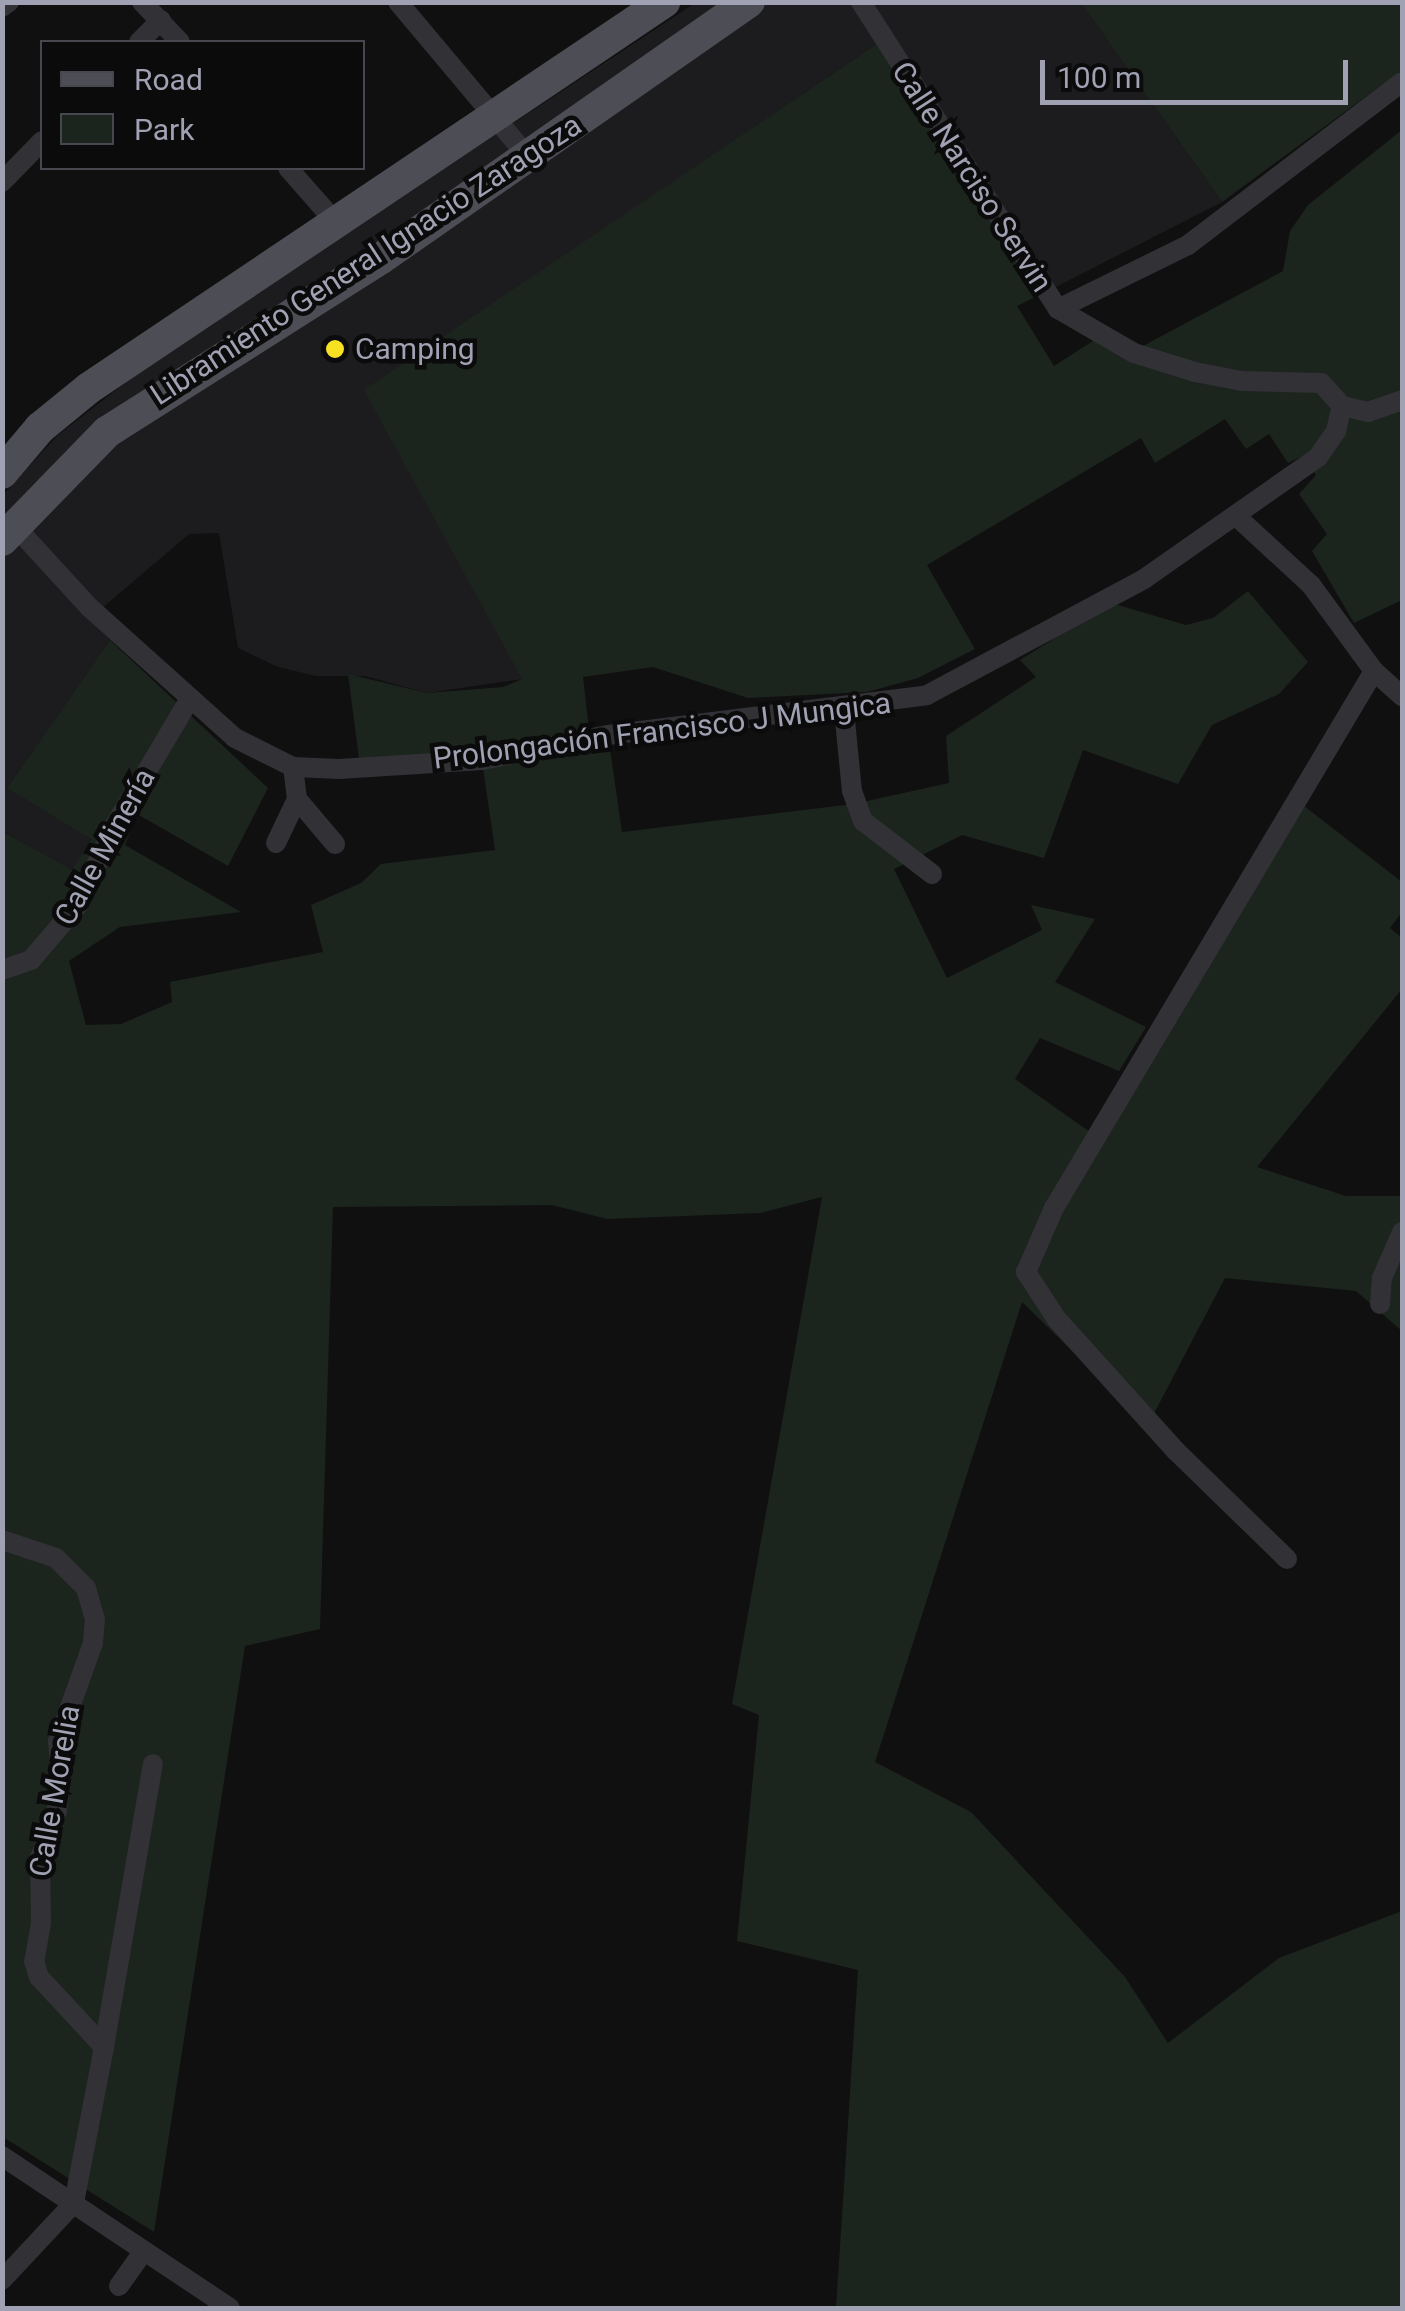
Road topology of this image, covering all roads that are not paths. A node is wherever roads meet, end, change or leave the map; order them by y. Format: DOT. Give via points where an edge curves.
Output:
graph roads {
  1 [pos="9,2"];
  2 [pos="142,2"];
  3 [pos="398,2"];
  4 [pos="749,2"];
  5 [pos="860,2"];
  6 [pos="650,6"];
  7 [pos="2,7"];
  8 [pos="160,20"];
  9 [pos="140,40"];
  10 [pos="178,40"];
  11 [pos="1402,82"];
  12 [pos="492,108"];
  13 [pos="40,143"];
  14 [pos="528,156"];
  15 [pos="290,170"];
  16 [pos="2,182"];
  17 [pos="338,225"];
  18 [pos="1058,309"];
  19 [pos="1402,400"];
  20 [pos="1342,406"];
  21 [pos="2,472"];
  22 [pos="1236,516"];
  23 [pos="8,532"];
  24 [pos="1374,671"];
  25 [pos="1402,696"];
  26 [pos="188,702"];
  27 [pos="844,710"];
  28 [pos="294,767"];
  29 [pos="297,800"];
  30 [pos="276,843"];
  31 [pos="335,844"];
  32 [pos="932,874"];
  33 [pos="2,970"];
  34 [pos="1402,1232"];
  35 [pos="1380,1304"];
  36 [pos="2,1540"];
  37 [pos="1287,1559"];
  38 [pos="153,1764"];
  39 [pos="104,2047"];
  40 [pos="2,2156"];
  41 [pos="74,2204"];
  42 [pos="144,2252"];
  43 [pos="2,2280"];
  44 [pos="119,2286"];
  45 [pos="230,2308"];
  1 -- 7 [label="street"];
  2 -- 8 [label="street"];
  3 -- 12 [label="street"];
  4 -- 14 [label="main road, Libramiento General Ignacio Zaragoza"];
  5 -- 18 [label="street, Calle Narciso Servin"];
  6 -- 12 [label="main road, Libramiento General Ignacio Zaragoza"];
  8 -- 9 [label="street"];
  8 -- 10 [label="street"];
  11 -- 18 [label="street" via="1188,244"];
  12 -- 14 [label="street"];
  12 -- 17 [label="main road, Libramiento General Ignacio Zaragoza"];
  13 -- 16 [label="street"];
  14 -- 23 [label="main road, Libramiento General Ignacio Zaragoza" via="107,432"];
  15 -- 17 [label="street"];
  17 -- 21 [label="main road, Libramiento General Ignacio Zaragoza" via="89,388 40,428"];
  18 -- 20 [label="street, Calle Narciso Servin" via="1134,352 1242,382 1322,382"];
  19 -- 20 [label="street" via="1368,412"];
  20 -- 22 [label="street" via="1336,431 1318,457"];
  22 -- 24 [label="street" via="1311,585"];
  22 -- 27 [label="street, Prolongación Francisco J Mungica" via="1144,580 927,695"];
  23 -- 26 [label="street, Prolongación Francisco J Mungica"];
  24 -- 25 [label="street"];
  24 -- 37 [label="street" via="1054,1208 1026,1272 1056,1318 1176,1451"];
  26 -- 28 [label="street, Prolongación Francisco J Mungica" via="236,738"];
  26 -- 33 [label="street, Calle Minería" via="112,830 78,905 30,960"];
  27 -- 28 [label="street, Prolongación Francisco J Mungica" via="608,735 482,760"];
  27 -- 32 [label="street" via="852,791 862,821"];
  28 -- 29 [label="street"];
  29 -- 30 [label="street"];
  29 -- 31 [label="street"];
  34 -- 35 [label="street" via="1382,1278"];
  36 -- 39 [label="street, Calle Morelia" via="56,1558 86,1588 95,1620 58,1741 61,1777 40,1858 34,1961 39,1977"];
  38 -- 39 [label="street"];
  39 -- 41 [label="street"];
  40 -- 41 [label="street"];
  41 -- 42 [label="street"];
  41 -- 43 [label="street"];
  42 -- 44 [label="street"];
  42 -- 45 [label="street"];
}
